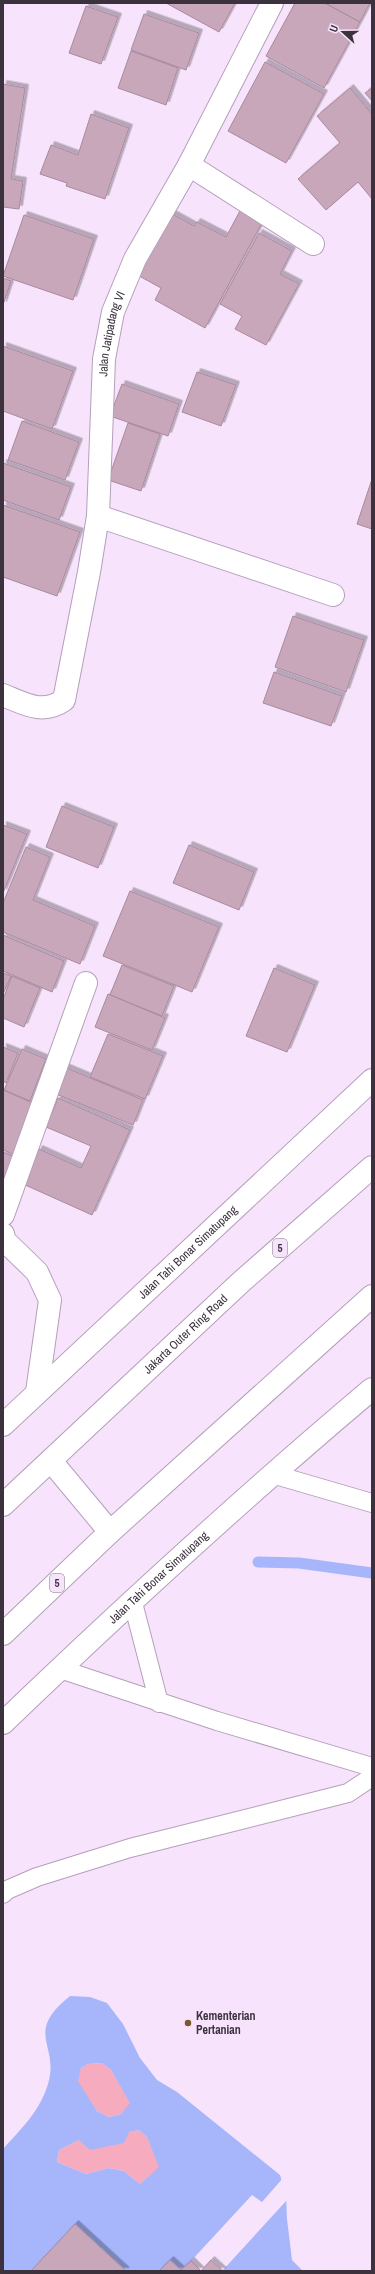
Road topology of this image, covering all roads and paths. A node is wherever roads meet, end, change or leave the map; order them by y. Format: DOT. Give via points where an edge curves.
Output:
graph roads {
  1 [pos="272,3"];
  2 [pos="189,165"];
  3 [pos="313,244"];
  4 [pos="98,516"];
  5 [pos="332,595"];
  6 [pos="3,695"];
  7 [pos="86,983"];
  8 [pos="372,1080"];
  9 [pos="372,1167"];
  10 [pos="3,1215"];
  11 [pos="3,1234"];
  12 [pos="372,1296"];
  13 [pos="372,1388"];
  14 [pos="37,1392"];
  15 [pos="3,1425"];
  16 [pos="51,1461"];
  17 [pos="272,1474"];
  18 [pos="372,1503"];
  19 [pos="3,1506"];
  20 [pos="110,1532"];
  21 [pos="132,1600"];
  22 [pos="3,1634"];
  23 [pos="60,1669"];
  24 [pos="159,1703"];
  25 [pos="3,1723"];
  26 [pos="372,1767"];
  27 [pos="372,1777"];
  28 [pos="3,1894"];
  1 -- 2 [label="main road, Jalan Jatipadang VI"];
  2 -- 3 [label="main road"];
  2 -- 4 [label="main road, Jalan Jatipadang VI" via="134,259 114,312 104,359"];
  4 -- 5 [label="main road"];
  4 -- 6 [label="main road, Jalan Jatipadang VI" via="64,700 55,706 41,709"];
  7 -- 10 [label="main road"];
  8 -- 14 [label="main road, Jalan Tahi Bonar Simatupang"];
  9 -- 16 [label="main road, Jakarta Outer Ring Road / 5" via="241,1282"];
  11 -- 14 [label="main road" via="5,1241 37,1272 50,1300"];
  12 -- 20 [label="main road, 5"];
  13 -- 17 [label="main road, Jalan Tahi Bonar Simatupang"];
  14 -- 15 [label="main road, Jalan Tahi Bonar Simatupang"];
  16 -- 19 [label="main road, Jakarta Outer Ring Road / 5"];
  16 -- 20 [label="main road"];
  17 -- 18 [label="lane"];
  17 -- 21 [label="main road, Jalan Tahi Bonar Simatupang"];
  20 -- 22 [label="main road, 5"];
  21 -- 23 [label="main road, Jalan Tahi Bonar Simatupang"];
  21 -- 24 [label="lane"];
  23 -- 24 [label="lane"];
  23 -- 25 [label="main road, Jalan Tahi Bonar Simatupang"];
  24 -- 26 [label="lane"];
  27 -- 28 [label="lane" via="348,1793 123,1851 37,1877"];
}
